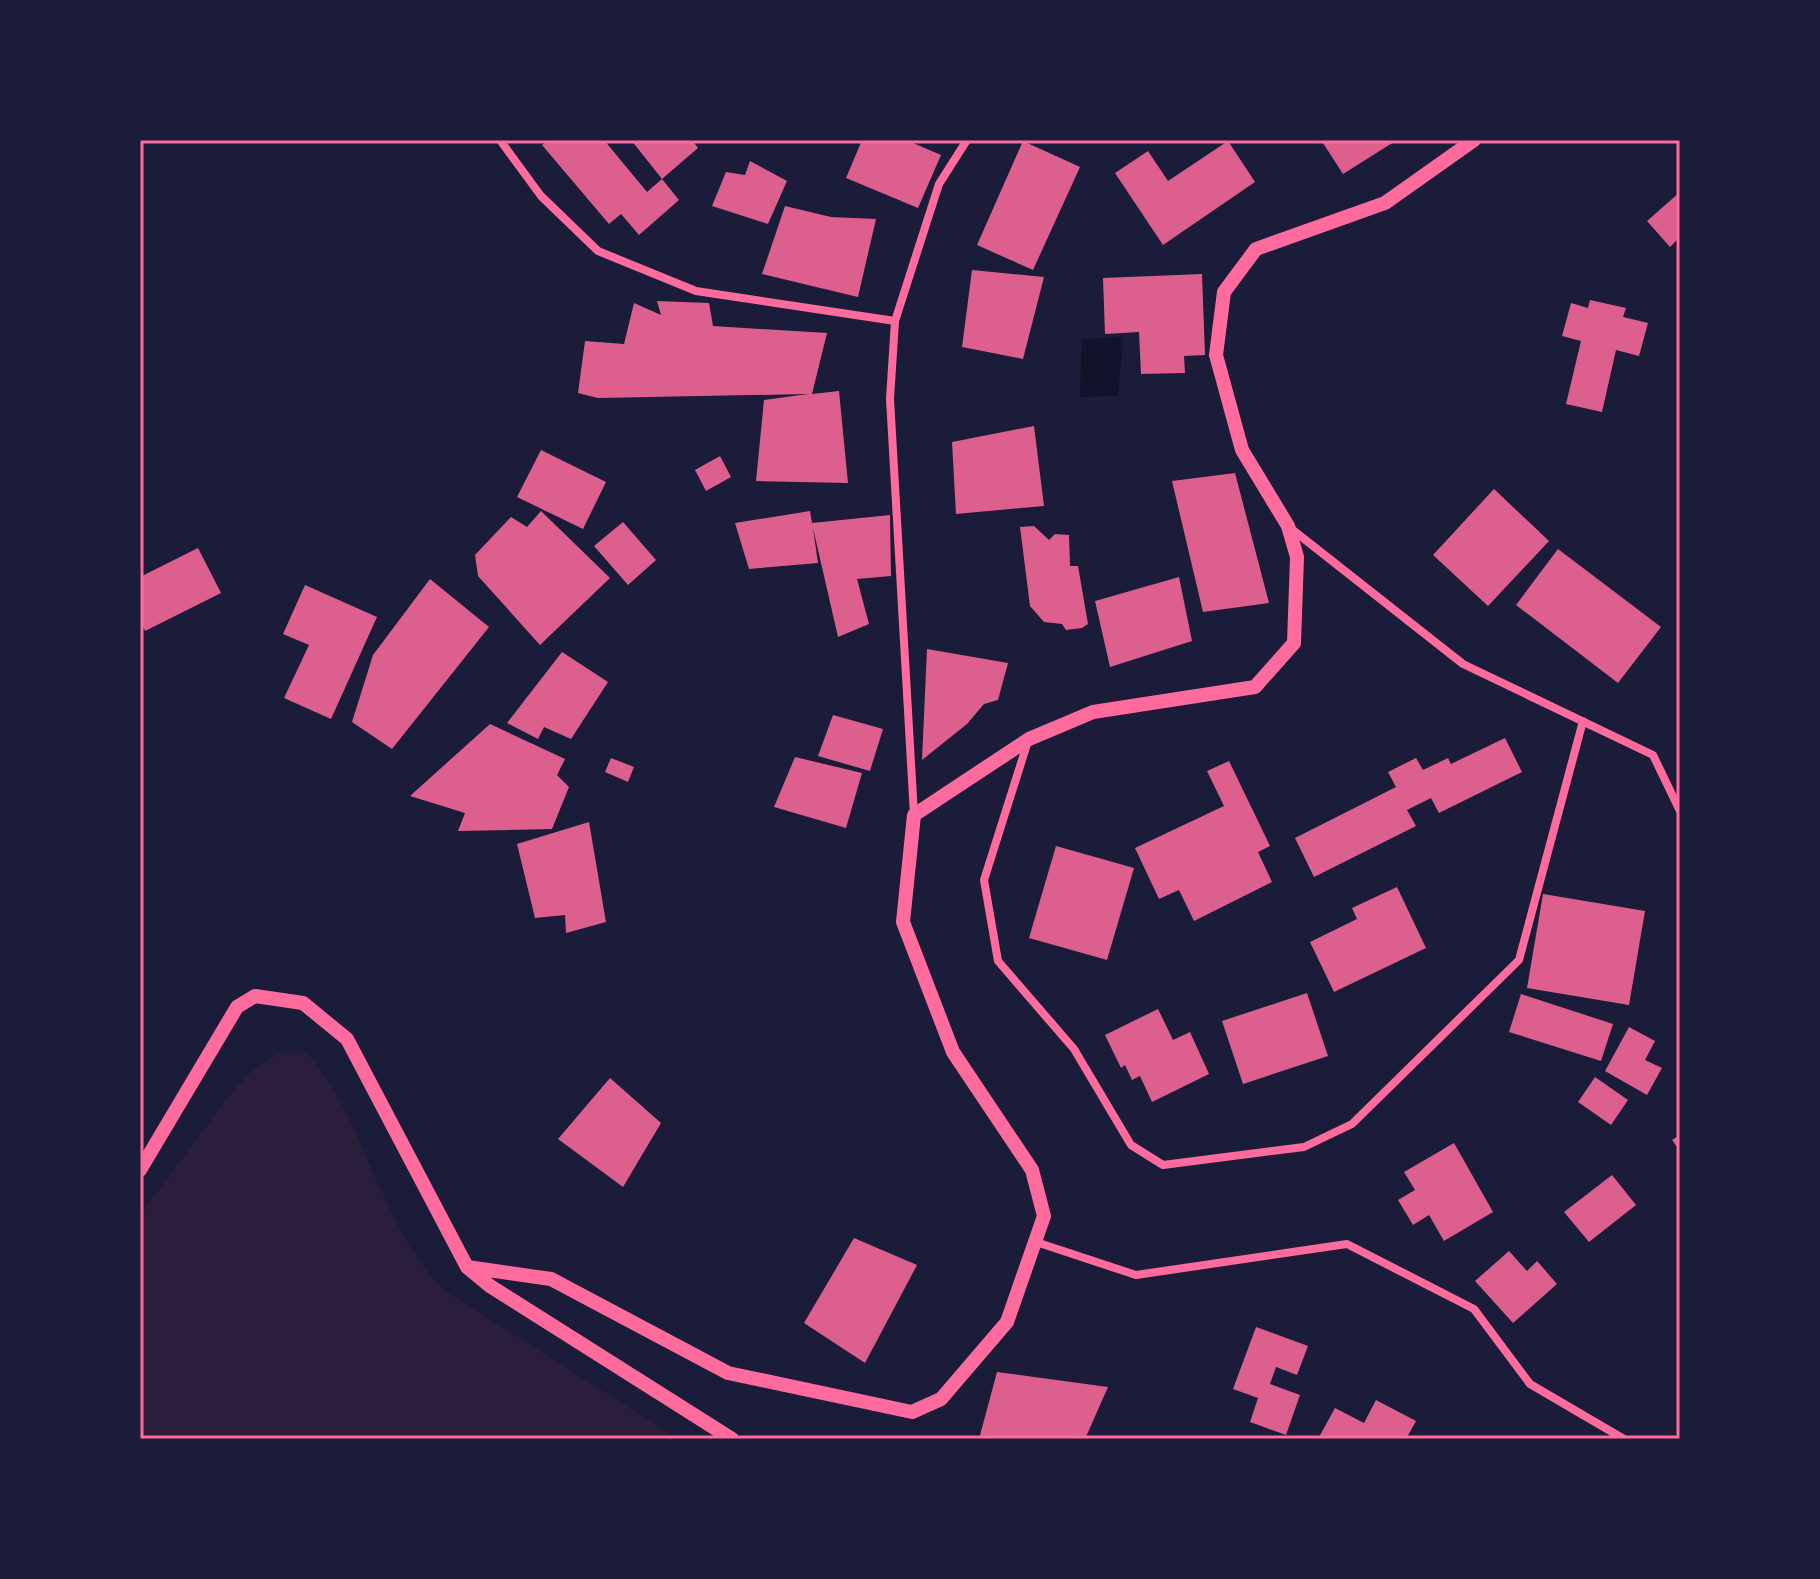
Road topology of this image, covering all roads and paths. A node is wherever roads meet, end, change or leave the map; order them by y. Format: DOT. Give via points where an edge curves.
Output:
graph roads {
  1 [pos="500,140"];
  2 [pos="967,140"];
  3 [pos="1474,140"];
  4 [pos="895,321"];
  5 [pos="1288,526"];
  6 [pos="1583,721"];
  7 [pos="1029,739"];
  8 [pos="1680,811"];
  9 [pos="914,815"];
  10 [pos="140,1170"];
  11 [pos="1036,1242"];
  12 [pos="467,1267"];
  13 [pos="732,1439"];
  14 [pos="1624,1439"];
  1 -- 4 [label="street" via="541,196 598,251 696,291"];
  2 -- 4 [label="street" via="939,184"];
  3 -- 5 [label="street" via="1385,203 1256,249 1224,292 1216,355 1242,450"];
  4 -- 9 [label="street" via="890,399"];
  5 -- 6 [label="street" via="1463,664"];
  5 -- 7 [label="street" via="1297,557 1294,643 1255,687 1093,712"];
  6 -- 7 [label="street" via="1519,960 1352,1124 1304,1147 1163,1165 1131,1145 1074,1049 998,961 984,880"];
  6 -- 8 [label="street" via="1653,755"];
  7 -- 9 [label="street"];
  9 -- 11 [label="street" via="903,922 953,1052 1032,1170 1044,1216"];
  10 -- 12 [label="street" via="237,1007 255,996 303,1003 347,1039"];
  11 -- 12 [label="street" via="1007,1322 941,1399 912,1412 728,1373 551,1279"];
  11 -- 14 [label="street" via="1136,1275 1347,1244 1474,1309 1530,1384"];
  12 -- 13 [label="street"];
}
